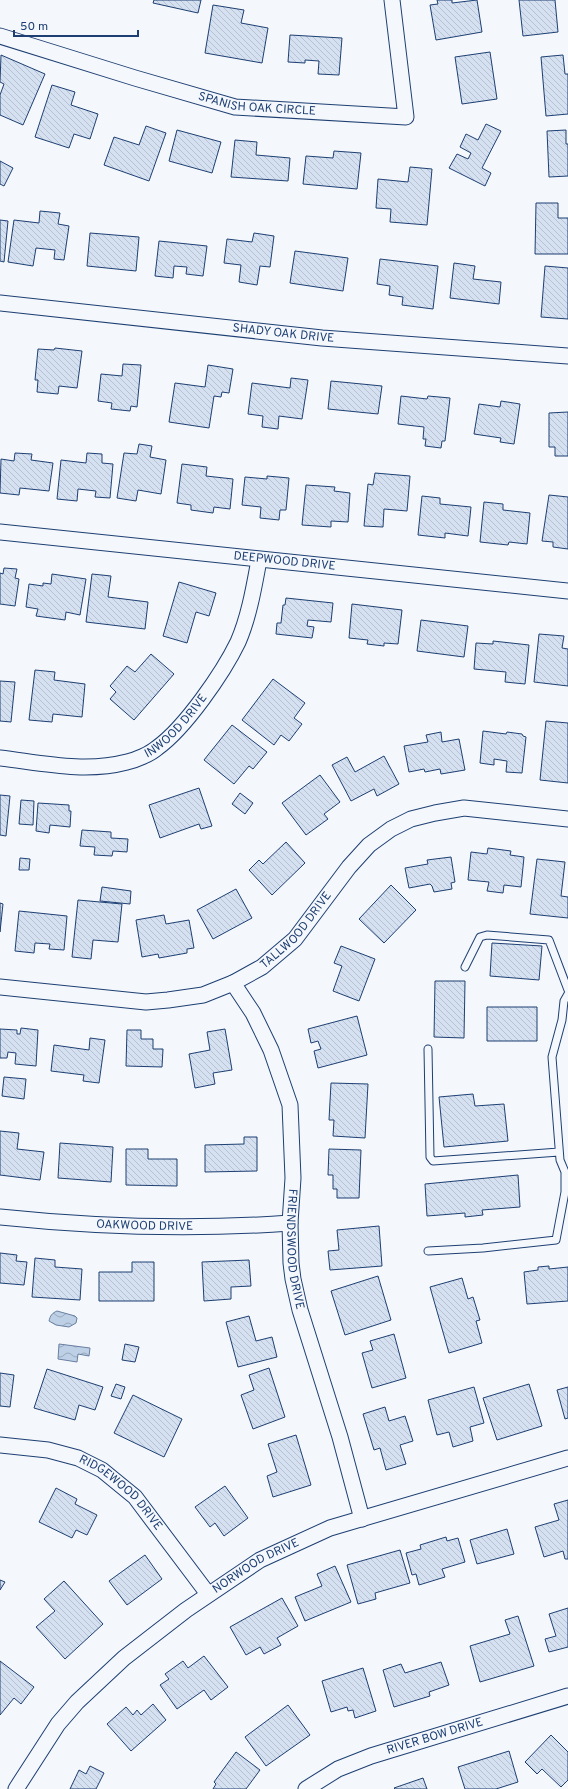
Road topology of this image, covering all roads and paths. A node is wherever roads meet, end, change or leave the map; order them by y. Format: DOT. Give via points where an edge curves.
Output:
graph roads {
  1 [pos="392,0"];
  2 [pos="0,36"];
  3 [pos="0,304"];
  4 [pos="568,356"];
  5 [pos="0,532"];
  6 [pos="259,560"];
  7 [pos="568,591"];
  8 [pos="0,758"];
  9 [pos="568,819"];
  10 [pos="465,967"];
  11 [pos="233,983"];
  12 [pos="0,987"];
  13 [pos="568,990"];
  14 [pos="568,994"];
  15 [pos="566,1001"];
  16 [pos="565,1020"];
  17 [pos="428,1049"];
  18 [pos="559,1152"];
  19 [pos="567,1172"];
  20 [pos="567,1192"];
  21 [pos="0,1217"];
  22 [pos="290,1223"];
  23 [pos="428,1250"];
  24 [pos="0,1445"];
  25 [pos="568,1458"];
  26 [pos="362,1519"];
  27 [pos="208,1594"];
  28 [pos="568,1696"];
  29 [pos="16,1789"];
  30 [pos="306,1789"];
  1 -- 2 [label="street, SPANISH OAK CIRCLE" via="406,117 235,107"];
  3 -- 4 [label="street, SHADY OAK DRIVE" via="322,338"];
  5 -- 6 [label="street, DEEPWOOD DRIVE"];
  6 -- 7 [label="street, DEEPWOOD DRIVE"];
  6 -- 8 [label="street, INWOOD DRIVE" via="253,596 238,641 226,665 176,731 157,749 128,762 97,766 72,767"];
  9 -- 11 [label="street, TALLWOOD DRIVE" via="464,808 411,819 369,845 349,867 295,939 262,967"];
  10 -- 13 [label="lane" via="480,936 487,934 549,940"];
  11 -- 12 [label="street, TALLWOOD DRIVE" via="203,995 146,1002"];
  11 -- 22 [label="street, FRIENDSWOOD DRIVE" via="253,1013 271,1050 290,1105 293,1178"];
  14 -- 15 [label="lane"];
  15 -- 16 [label="lane"];
  16 -- 18 [label="lane" via="552,1057"];
  17 -- 18 [label="lane" via="430,1157 433,1161"];
  18 -- 19 [label="lane" via="560,1160"];
  19 -- 20 [label="lane"];
  20 -- 23 [label="lane" via="556,1240 483,1248"];
  21 -- 22 [label="street, OAKWOOD DRIVE" via="115,1226 242,1226"];
  22 -- 26 [label="street, FRIENDSWOOD DRIVE" via="291,1263 300,1310 340,1437"];
  24 -- 27 [label="street, RIDGEWOOD DRIVE" via="48,1450 78,1458 102,1470 135,1497"];
  25 -- 26 [label="street, NORWOOD DRIVE"];
  26 -- 27 [label="street, NORWOOD DRIVE" via="330,1528 275,1553 245,1569"];
  27 -- 29 [label="street, NORWOOD DRIVE" via="124,1658 77,1702 58,1724"];
  28 -- 30 [label="street, RIVER BOW DRIVE" via="371,1756 338,1769"];
}
